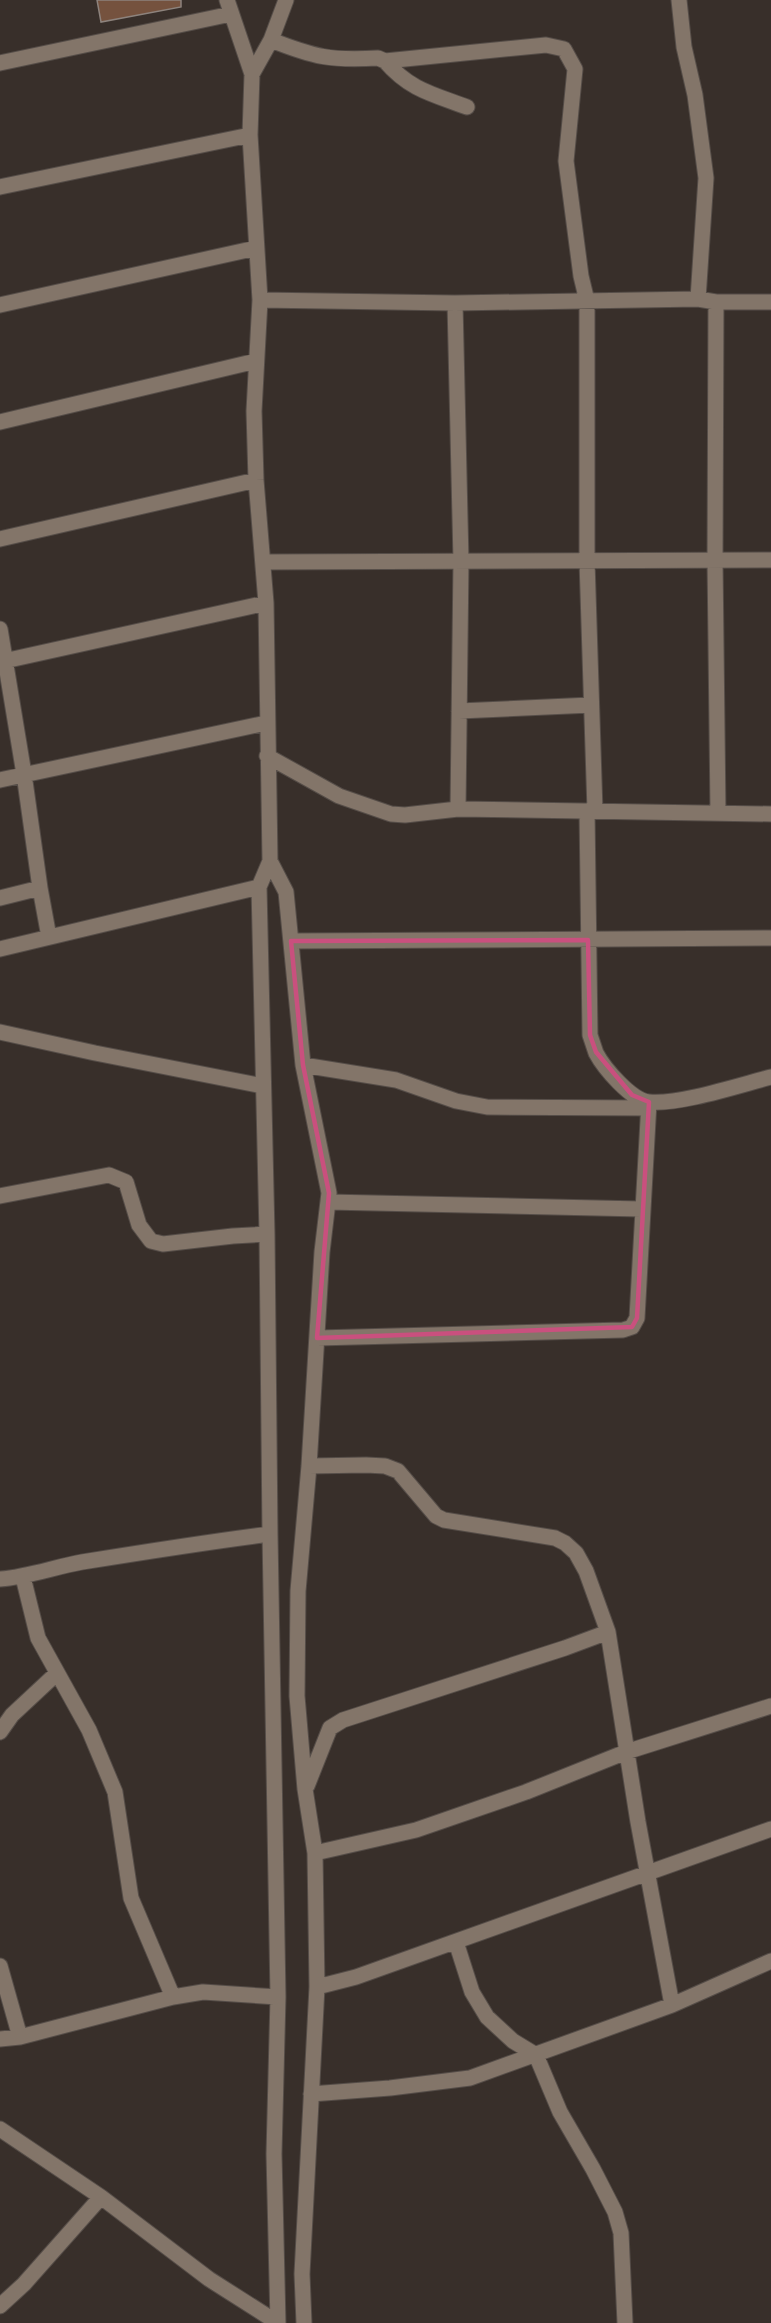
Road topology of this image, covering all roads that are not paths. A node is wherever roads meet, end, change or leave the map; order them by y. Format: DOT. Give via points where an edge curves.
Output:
graph roads {
  1 [pos="286,0"];
  2 [pos="678,0"];
  3 [pos="229,7"];
  4 [pos="271,40"];
  5 [pos="385,61"];
  6 [pos="0,63"];
  7 [pos="252,74"];
  8 [pos="467,107"];
  9 [pos="250,135"];
  10 [pos="0,187"];
  11 [pos="256,248"];
  12 [pos="698,299"];
  13 [pos="260,300"];
  14 [pos="587,301"];
  15 [pos="716,302"];
  16 [pos="771,302"];
  17 [pos="455,303"];
  18 [pos="0,305"];
  19 [pos="256,361"];
  20 [pos="0,422"];
  21 [pos="256,480"];
  22 [pos="0,539"];
  23 [pos="715,560"];
  24 [pos="771,560"];
  25 [pos="461,561"];
  26 [pos="587,561"];
  27 [pos="263,562"];
  28 [pos="266,603"];
  29 [pos="0,629"];
  30 [pos="2,662"];
  31 [pos="591,705"];
  32 [pos="459,711"];
  33 [pos="266,723"];
  34 [pos="267,756"];
  35 [pos="24,774"];
  36 [pos="0,780"];
  37 [pos="458,809"];
  38 [pos="591,811"];
  39 [pos="718,813"];
  40 [pos="771,814"];
  41 [pos="270,861"];
  42 [pos="258,887"];
  43 [pos="40,888"];
  44 [pos="0,898"];
  45 [pos="50,937"];
  46 [pos="771,938"];
  47 [pos="588,940"];
  48 [pos="291,941"];
  49 [pos="0,949"];
  50 [pos="0,1032"];
  51 [pos="303,1065"];
  52 [pos="771,1077"];
  53 [pos="263,1086"];
  54 [pos="649,1105"];
  55 [pos="0,1196"];
  56 [pos="328,1202"];
  57 [pos="641,1209"];
  58 [pos="267,1234"];
  59 [pos="317,1338"];
  60 [pos="309,1466"];
  61 [pos="270,1534"];
  62 [pos="23,1577"];
  63 [pos="0,1579"];
  64 [pos="608,1632"];
  65 [pos="56,1674"];
  66 [pos="771,1706"];
  67 [pos="0,1732"];
  68 [pos="626,1752"];
  69 [pos="305,1789"];
  70 [pos="771,1829"];
  71 [pos="315,1853"];
  72 [pos="648,1873"];
  73 [pos="456,1942"];
  74 [pos="771,1961"];
  75 [pos="0,1966"];
  76 [pos="316,1987"];
  77 [pos="172,1997"];
  78 [pos="278,1997"];
  79 [pos="672,2005"];
  80 [pos="20,2037"];
  81 [pos="0,2039"];
  82 [pos="536,2055"];
  83 [pos="311,2094"];
  84 [pos="0,2129"];
  85 [pos="101,2197"];
  86 [pos="0,2306"];
  87 [pos="278,2323"];
  88 [pos="304,2323"];
  89 [pos="625,2323"];
  1 -- 4 [label="street"];
  2 -- 12 [label="street" via="706,178"];
  3 -- 6 [label="street"];
  3 -- 7 [label="street"];
  4 -- 5 [label="street" via="327,59"];
  4 -- 7 [label="street"];
  5 -- 8 [label="street" via="414,88"];
  5 -- 14 [label="street" via="546,45 564,49 575,69 566,161"];
  7 -- 9 [label="street"];
  9 -- 10 [label="street"];
  9 -- 11 [label="street"];
  11 -- 13 [label="street"];
  11 -- 18 [label="street"];
  12 -- 14 [label="street"];
  12 -- 15 [label="street"];
  13 -- 17 [label="street"];
  13 -- 19 [label="street"];
  14 -- 17 [label="street"];
  14 -- 26 [label="street"];
  15 -- 16 [label="street"];
  15 -- 23 [label="street"];
  17 -- 25 [label="street"];
  19 -- 20 [label="street"];
  19 -- 21 [label="street"];
  21 -- 22 [label="street"];
  21 -- 27 [label="street"];
  23 -- 24 [label="street"];
  23 -- 26 [label="street"];
  23 -- 39 [label="street"];
  25 -- 26 [label="street"];
  25 -- 27 [label="street"];
  25 -- 32 [label="street"];
  26 -- 31 [label="street"];
  27 -- 28 [label="street"];
  28 -- 30 [label="street"];
  28 -- 33 [label="street"];
  29 -- 30 [label="street"];
  30 -- 35 [label="street"];
  31 -- 32 [label="street"];
  31 -- 38 [label="street"];
  32 -- 37 [label="street"];
  33 -- 34 [label="street"];
  33 -- 35 [label="street"];
  34 -- 37 [label="street" via="339,796 391,814"];
  34 -- 41 [label="street"];
  35 -- 36 [label="street"];
  35 -- 43 [label="street"];
  37 -- 38 [label="street"];
  38 -- 39 [label="street"];
  38 -- 47 [label="street"];
  39 -- 40 [label="street"];
  41 -- 42 [label="street"];
  41 -- 48 [label="street" via="286,892"];
  42 -- 45 [label="street"];
  42 -- 53 [label="street"];
  43 -- 44 [label="street"];
  43 -- 45 [label="street"];
  45 -- 49 [label="street"];
  46 -- 47 [label="street"];
  47 -- 48 [label="street"];
  47 -- 54 [label="street" via="590,1035 596,1052 632,1095"];
  48 -- 51 [label="street"];
  50 -- 53 [label="street"];
  51 -- 54 [label="street" via="396,1080 456,1101 487,1107"];
  51 -- 56 [label="street"];
  52 -- 54 [label="street"];
  53 -- 58 [label="street"];
  54 -- 57 [label="street"];
  55 -- 58 [label="street" via="109,1175 126,1182 139,1225 151,1241 164,1244"];
  56 -- 57 [label="street"];
  56 -- 59 [label="street"];
  57 -- 59 [label="street" via="637,1318 632,1327"];
  58 -- 61 [label="street"];
  59 -- 60 [label="street"];
  60 -- 64 [label="street" via="385,1466 398,1471 428,1508 444,1520 555,1538 565,1543 586,1571"];
  60 -- 69 [label="street" via="298,1591 297,1696"];
  61 -- 62 [label="street" via="162,1548"];
  61 -- 78 [label="street"];
  62 -- 63 [label="street"];
  62 -- 65 [label="street" via="38,1638"];
  64 -- 68 [label="street"];
  64 -- 69 [label="street" via="343,1720 330,1728"];
  65 -- 67 [label="street" via="12,1715"];
  65 -- 77 [label="street" via="89,1730 115,1792 131,1898"];
  66 -- 68 [label="street"];
  68 -- 71 [label="street" via="416,1830"];
  68 -- 72 [label="street"];
  69 -- 71 [label="street"];
  70 -- 72 [label="street"];
  71 -- 76 [label="street"];
  72 -- 73 [label="street"];
  72 -- 79 [label="street"];
  73 -- 76 [label="street"];
  73 -- 82 [label="street" via="472,1992 487,2017 513,2041"];
  74 -- 79 [label="street"];
  75 -- 80 [label="street"];
  76 -- 83 [label="street"];
  77 -- 78 [label="street" via="203,1992"];
  77 -- 80 [label="street"];
  78 -- 87 [label="street" via="274,2154"];
  79 -- 82 [label="street"];
  80 -- 81 [label="street"];
  82 -- 83 [label="street" via="470,2078"];
  82 -- 89 [label="street" via="560,2112 619,2223"];
  83 -- 88 [label="street" via="302,2274"];
  84 -- 85 [label="street"];
  85 -- 86 [label="street"];
  85 -- 87 [label="street" via="209,2279"];
}
